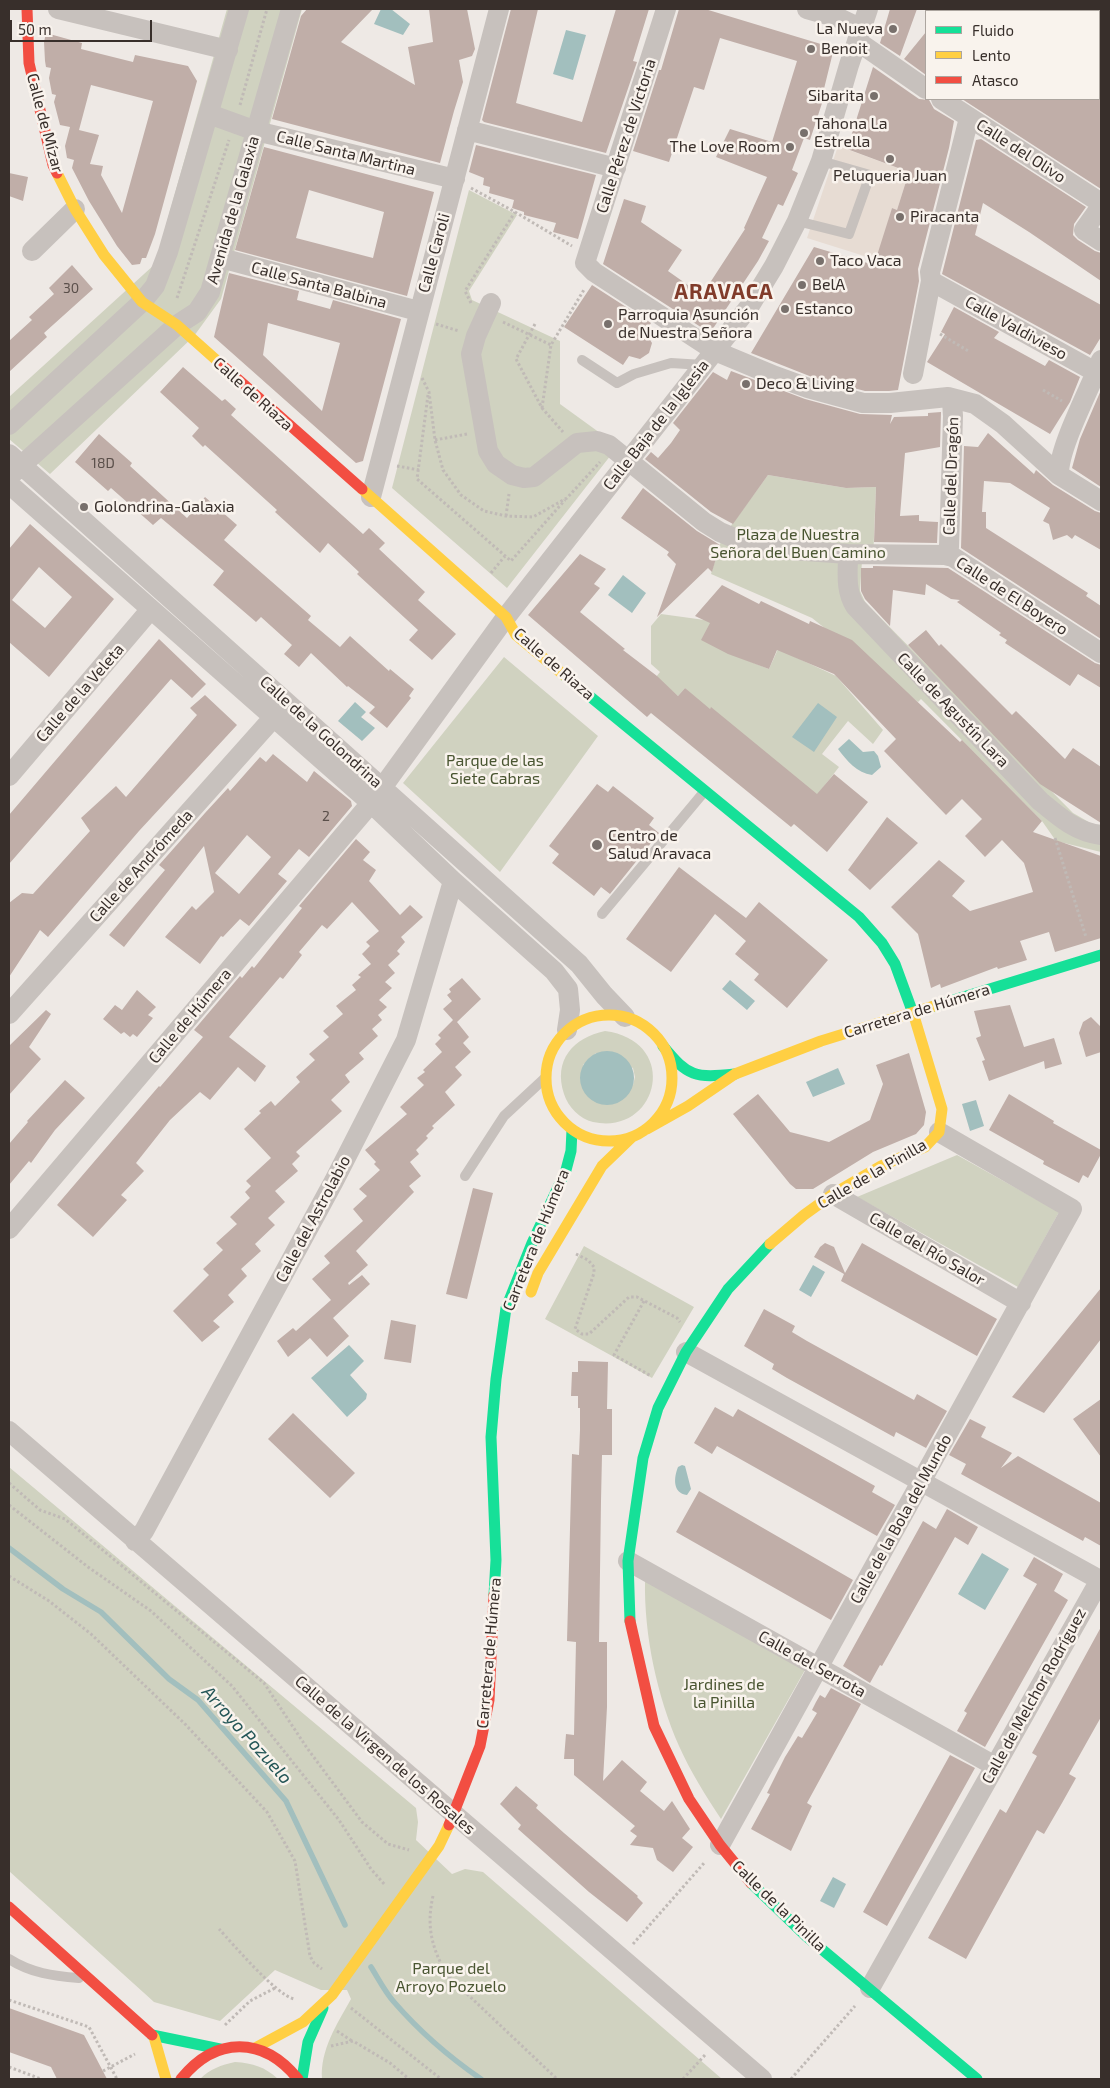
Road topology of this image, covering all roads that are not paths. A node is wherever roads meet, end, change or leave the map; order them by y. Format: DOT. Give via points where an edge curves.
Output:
graph roads {
  1 [pos="28,9"];
  2 [pos="58,9"];
  3 [pos="291,9"];
  4 [pos="499,9"];
  5 [pos="666,9"];
  6 [pos="807,9"];
  7 [pos="868,9"];
  8 [pos="237,18"];
  9 [pos="860,35"];
  10 [pos="228,50"];
  11 [pos="925,88"];
  12 [pos="942,100"];
  13 [pos="210,114"];
  14 [pos="969,118"];
  15 [pos="467,130"];
  16 [pos="256,131"];
  17 [pos="821,161"];
  18 [pos="616,168"];
  19 [pos="455,179"];
  20 [pos="1100,206"];
  21 [pos="75,210"];
  22 [pos="797,221"];
  23 [pos="1101,241"];
  24 [pos="32,251"];
  25 [pos="219,265"];
  26 [pos="931,281"];
  27 [pos="142,302"];
  28 [pos="489,309"];
  29 [pos="418,315"];
  30 [pos="177,325"];
  31 [pos="709,358"];
  32 [pos="582,360"];
  33 [pos="1100,369"];
  34 [pos="913,374"];
  35 [pos="948,397"];
  36 [pos="9,425"];
  37 [pos="627,461"];
  38 [pos="14,465"];
  39 [pos="1059,475"];
  40 [pos="9,484"];
  41 [pos="371,497"];
  42 [pos="1101,501"];
  43 [pos="848,554"];
  44 [pos="945,555"];
  45 [pos="151,609"];
  46 [pos="506,617"];
  47 [pos="1101,653"];
  48 [pos="273,718"];
  49 [pos="9,776"];
  50 [pos="383,787"];
  51 [pos="705,790"];
  52 [pos="371,803"];
  53 [pos="1101,835"];
  54 [pos="453,881"];
  55 [pos="602,914"];
  56 [pos="1101,955"];
  57 [pos="913,1012"];
  58 [pos="9,1014"];
  59 [pos="625,1017"];
  60 [pos="567,1030"];
  61 [pos="663,1046"];
  62 [pos="735,1074"];
  63 [pos="545,1078"];
  64 [pos="647,1129"];
  65 [pos="572,1130"];
  66 [pos="939,1132"];
  67 [pos="632,1137"];
  68 [pos="465,1176"];
  69 [pos="833,1194"];
  70 [pos="9,1229"];
  71 [pos="528,1299"];
  72 [pos="1020,1303"];
  73 [pos="514,1335"];
  74 [pos="690,1345"];
  75 [pos="496,1379"];
  76 [pos="9,1431"];
  77 [pos="921,1481"];
  78 [pos="135,1541"];
  79 [pos="628,1561"];
  80 [pos="818,1667"];
  81 [pos="995,1766"];
  82 [pos="454,1814"];
  83 [pos="720,1845"];
  84 [pos="9,1907"];
  85 [pos="9,1959"];
  86 [pos="88,1978"];
  87 [pos="870,1988"];
  88 [pos="330,1998"];
  89 [pos="154,2037"];
  90 [pos="255,2048"];
  91 [pos="220,2049"];
  92 [pos="166,2079"];
  93 [pos="181,2079"];
  94 [pos="300,2079"];
  95 [pos="762,2079"];
  96 [pos="977,2079"];
  1 -- 21 [label="main road, Calle de Mízar" via="29,63 36,100 53,165"];
  2 -- 10 [label="street"];
  3 -- 16 [label="street, Avenida de la Galaxia"];
  4 -- 15 [label="street, Calle Caroli"];
  5 -- 18 [label="street, Calle Pérez de Victoria"];
  6 -- 9 [label="street" via="839,18"];
  7 -- 9 [label="street, Calle Baja de la Iglesia"];
  8 -- 10 [label="street"];
  9 -- 11 [label="street"];
  9 -- 17 [label="street, Calle Baja de la Iglesia"];
  10 -- 13 [label="street"];
  12 -- 14 [label="street, Calle del Olivo"];
  13 -- 16 [label="street, Calle Santa Martina"];
  13 -- 27 [label="street" via="167,256 156,286"];
  14 -- 20 [label="street, Calle del Olivo"];
  14 -- 26 [label="street" via="930,272"];
  15 -- 18 [label="street"];
  15 -- 19 [label="street, Calle Caroli"];
  16 -- 19 [label="street, Calle Santa Martina"];
  16 -- 25 [label="street, Avenida de la Galaxia"];
  17 -- 22 [label="street, Calle Baja de la Iglesia"];
  17 -- 22 [label="lane" via="870,175 849,234"];
  18 -- 31 [label="street, Calle Pérez de Victoria" via="590,261"];
  19 -- 29 [label="street, Calle Caroli"];
  20 -- 23 [label="street" via="1084,230"];
  21 -- 24 [label="street"];
  21 -- 27 [label="main road, Calle de Mízar" via="104,255"];
  22 -- 31 [label="street, Calle Baja de la Iglesia" via="749,307"];
  25 -- 29 [label="street, Calle Santa Balbina"];
  25 -- 30 [label="street, Avenida de la Galaxia" via="210,292 197,312"];
  26 -- 33 [label="street, Calle Valdivieso"];
  26 -- 34 [label="street"];
  27 -- 30 [label="main road, Calle de Riaza"];
  27 -- 36 [label="street"];
  28 -- 37 [label="street" via="471,354 488,451 496,464 512,476 534,477 577,443 597,441 609,445"];
  29 -- 41 [label="street, Calle Caroli"];
  30 -- 38 [label="street, Avenida de la Galaxia"];
  30 -- 41 [label="main road, Calle de Riaza"];
  31 -- 32 [label="lane" via="671,363 634,374 617,383"];
  31 -- 35 [label="street" via="863,403"];
  31 -- 37 [label="street, Calle Baja de la Iglesia"];
  33 -- 39 [label="street" via="1065,447"];
  35 -- 39 [label="street" via="975,404 990,413"];
  35 -- 44 [label="street, Calle del Dragón" via="952,401 953,416 949,547"];
  37 -- 43 [label="street, Calle de El Boyero" via="704,522 739,540 763,548"];
  37 -- 46 [label="street, Calle Baja de la Iglesia"];
  38 -- 50 [label="street, Calle de la Golondrina" via="85,523"];
  39 -- 42 [label="street"];
  40 -- 45 [label="street, Calle de la Golondrina"];
  41 -- 46 [label="main road, Calle de Riaza"];
  43 -- 44 [label="street, Calle de El Boyero"];
  43 -- 53 [label="street, Calle de Agustín Lara" via="849,598 855,606 1040,801 1076,828"];
  44 -- 47 [label="street, Calle de El Boyero" via="953,557"];
  45 -- 48 [label="street, Calle de la Golondrina"];
  45 -- 49 [label="street, Calle de la Veleta"];
  46 -- 50 [label="street, Calle Baja de la Iglesia"];
  46 -- 51 [label="main road, Calle de Riaza" via="516,635"];
  48 -- 52 [label="street, Calle de la Golondrina"];
  48 -- 58 [label="street, Calle de Andrómeda"];
  50 -- 52 [label="street, Calle Baja de la Iglesia"];
  50 -- 59 [label="street, Calle de la Golondrina" via="579,964"];
  51 -- 55 [label="lane"];
  51 -- 57 [label="main road, Calle de Riaza" via="859,917 895,964"];
  52 -- 54 [label="street, Calle de la Golondrina"];
  52 -- 70 [label="street, Calle de Húmera"];
  54 -- 60 [label="street, Calle de la Golondrina" via="554,971 568,989 570,1010"];
  54 -- 78 [label="street, Calle del Astrolabio" via="406,1040 334,1181 144,1531"];
  56 -- 57 [label="main road, Carretera de Húmera"];
  57 -- 62 [label="main road, Carretera de Húmera" via="821,1041"];
  57 -- 66 [label="main road, Calle de la Pinilla" via="942,1108"];
  59 -- 60 [label="main road" via="594,1016"];
  59 -- 61 [label="main road" via="653,1033"];
  60 -- 63 [label="main road" via="555,1044"];
  61 -- 62 [label="main road, Carretera de Húmera" via="679,1066 692,1072 714,1077"];
  61 -- 64 [label="main road" via="670,1063 672,1082 660,1116"];
  62 -- 64 [label="main road, Carretera de Húmera"];
  63 -- 65 [label="main road" via="548,1098 557,1116"];
  63 -- 68 [label="lane" via="504,1116"];
  64 -- 67 [label="main road"];
  65 -- 67 [label="main road" via="586,1138 601,1141 617,1142"];
  65 -- 75 [label="main road, Carretera de Húmera" via="566,1170 506,1308"];
  66 -- 69 [label="main road, Calle de la Pinilla" via="925,1147 881,1166"];
  66 -- 72 [label="street, Calle de la Bola del Mundo" via="1072,1209"];
  67 -- 71 [label="main road, Carretera de Húmera" via="602,1166 538,1273"];
  69 -- 72 [label="street, Calle del Río Salor"];
  69 -- 74 [label="main road, Calle de la Pinilla" via="765,1249 728,1289"];
  72 -- 77 [label="street, Calle de la Bola del Mundo"];
  73 -- 75 [label="main road, Carretera de Húmera"];
  74 -- 77 [label="street, Calle de Melchor Rodríguez"];
  74 -- 79 [label="main road, Calle de la Pinilla" via="658,1408 643,1458"];
  75 -- 82 [label="main road, Carretera de Húmera" via="491,1437 496,1560 488,1700 480,1746"];
  76 -- 78 [label="street, Calle de la Virgen de los Rosales"];
  77 -- 80 [label="street, Calle de la Bola del Mundo"];
  77 -- 81 [label="street, Calle de Melchor Rodríguez" via="1100,1580"];
  78 -- 82 [label="street, Calle de la Virgen de los Rosales"];
  79 -- 80 [label="street, Calle del Serrota"];
  79 -- 83 [label="main road, Calle de la Pinilla" via="630,1626 654,1726 689,1799"];
  80 -- 81 [label="street, Calle del Serrota"];
  80 -- 83 [label="street, Calle de la Bola del Mundo"];
  81 -- 87 [label="street, Calle de Melchor Rodríguez"];
  82 -- 88 [label="main road, Carretera de Húmera" via="430,1862"];
  82 -- 95 [label="street, Calle de la Virgen de los Rosales"];
  83 -- 87 [label="main road, Calle de la Pinilla" via="745,1877 791,1922"];
  84 -- 86 [label="main road"];
  85 -- 86 [label="lane" via="50,1976"];
  86 -- 89 [label="main road"];
  87 -- 96 [label="main road, Calle de la Pinilla"];
  88 -- 90 [label="main road, Carretera de Húmera" via="292,2031"];
  88 -- 94 [label="main road, Carretera de Húmera" via="312,2030"];
  89 -- 91 [label="main road"];
  89 -- 92 [label="main road"];
  90 -- 91 [label="main road"];
  90 -- 94 [label="main road" via="274,2056"];
  91 -- 93 [label="main road" via="199,2060"];
}
